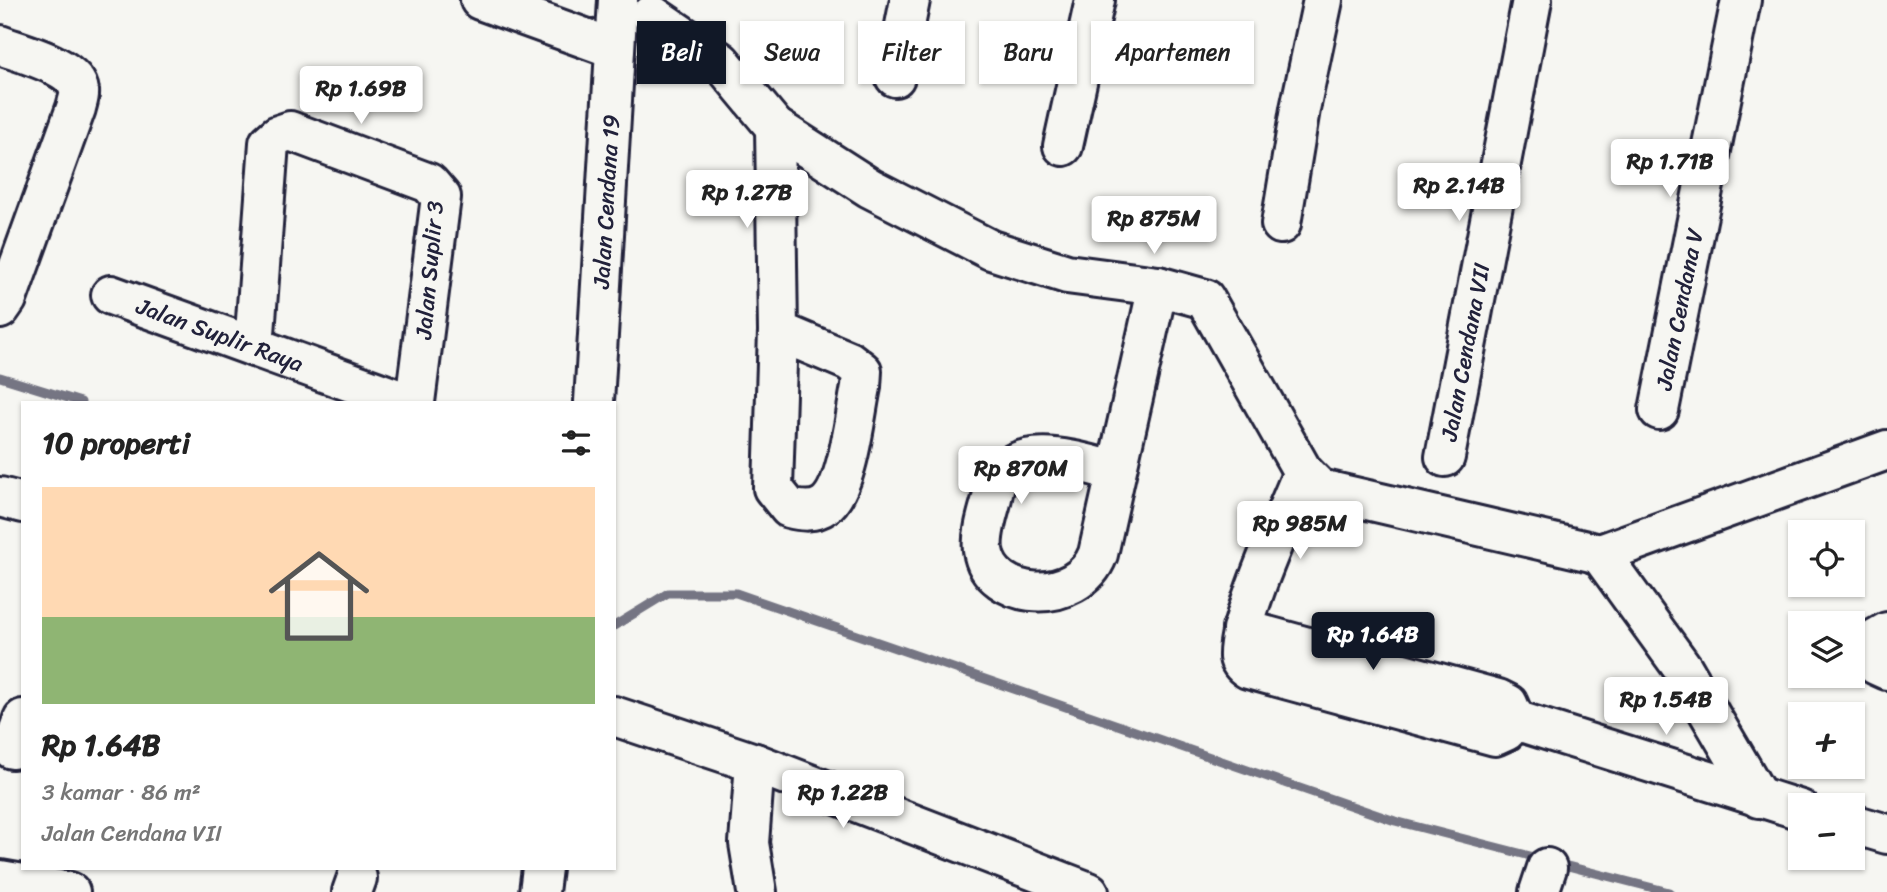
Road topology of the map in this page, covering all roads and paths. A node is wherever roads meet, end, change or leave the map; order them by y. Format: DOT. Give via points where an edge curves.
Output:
graph roads {
  1 [pos="480,0"];
  2 [pos="911,0"];
  3 [pos="1095,0"];
  4 [pos="1323,0"];
  5 [pos="1532,0"];
  6 [pos="1741,0"];
  7 [pos="635,8"];
  8 [pos="907,21"];
  9 [pos="0,46"];
  10 [pos="615,49"];
  11 [pos="775,127"];
  12 [pos="1063,146"];
  13 [pos="1281,224"];
  14 [pos="1158,286"];
  15 [pos="111,295"];
  16 [pos="0,309"];
  17 [pos="778,331"];
  18 [pos="254,347"];
  19 [pos="403,401"];
  20 [pos="415,401"];
  21 [pos="594,401"];
  22 [pos="1658,410"];
  23 [pos="1887,450"];
  24 [pos="1445,457"];
  25 [pos="1116,471"];
  26 [pos="1303,472"];
  27 [pos="0,497"];
  28 [pos="21,502"];
  29 [pos="1600,554"];
  30 [pos="1887,632"];
  31 [pos="1887,670"];
  32 [pos="616,717"];
  33 [pos="755,763"];
  34 [pos="1759,798"];
  35 [pos="1788,806"];
  36 [pos="1865,828"];
  37 [pos="1887,834"];
  38 [pos="542,870"];
  39 [pos="0,880"];
  40 [pos="70,892"];
  41 [pos="539,892"];
  42 [pos="757,892"];
  43 [pos="1089,892"];
  1 -- 10 [label="street"];
  2 -- 8 [label="street"];
  3 -- 12 [label="street"];
  4 -- 13 [label="street"];
  5 -- 24 [label="street, Jalan Cendana VII"];
  6 -- 22 [label="street, Jalan Cendana V"];
  7 -- 10 [label="street, Jalan Cendana 19"];
  7 -- 11 [label="street" via="721,62"];
  9 -- 16 [label="street" via="73,76 79,91"];
  10 -- 21 [label="street, Jalan Cendana 19"];
  11 -- 14 [label="street" via="870,188 991,250 1067,274"];
  11 -- 17 [label="street"];
  14 -- 25 [label="street"];
  14 -- 26 [label="street" via="1205,299"];
  15 -- 18 [label="street, Jalan Suplir Raya"];
  18 -- 19 [label="street, Jalan Suplir Raya"];
  18 -- 20 [label="street, Jalan Suplir 3" via="269,143 290,131 429,183 441,197"];
  23 -- 29 [label="street"];
  26 -- 29 [label="street" via="1321,489"];
  26 -- 34 [label="street" via="1242,629 1498,699 1508,704 1515,720"];
  27 -- 28 [label="street"];
  29 -- 34 [label="street" via="1684,670"];
  30 -- 31 [label="street" via="1873,640 1870,652 1876,665"];
  32 -- 33 [label="street"];
  33 -- 42 [label="street" via="749,842"];
  33 -- 43 [label="street"];
  34 -- 35 [label="street"];
  36 -- 37 [label="street"];
  38 -- 41 [label="street"];
  39 -- 40 [label="street"];
}
